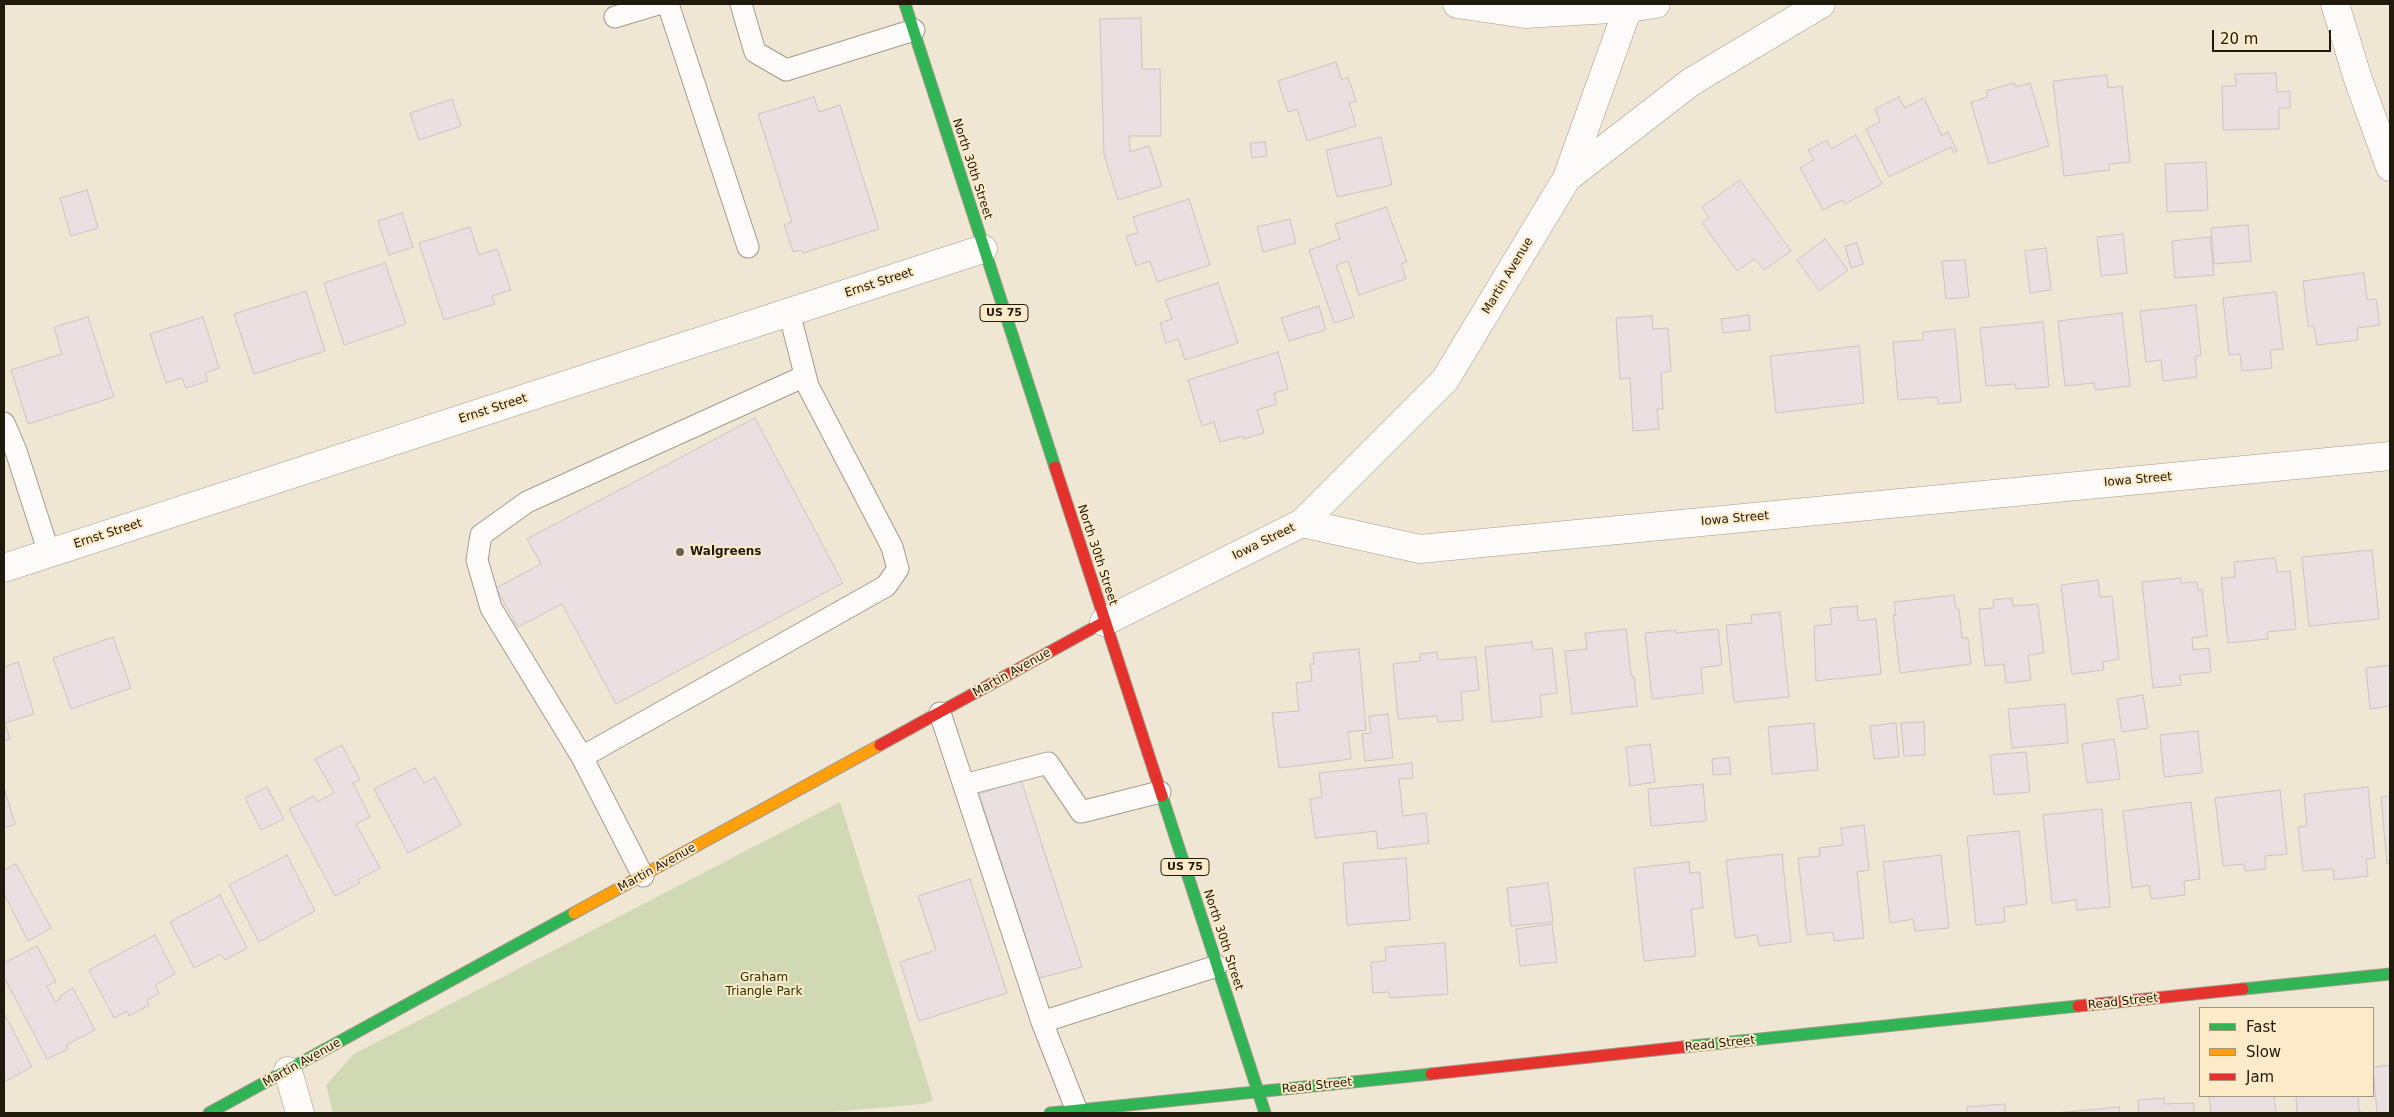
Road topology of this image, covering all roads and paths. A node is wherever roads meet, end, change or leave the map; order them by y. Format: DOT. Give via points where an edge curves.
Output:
graph roads {
  1 [pos="658,4"];
  2 [pos="668,4"];
  3 [pos="741,4"];
  4 [pos="905,4"];
  5 [pos="1457,4"];
  6 [pos="1656,4"];
  7 [pos="1821,4"];
  8 [pos="2335,4"];
  9 [pos="1629,6"];
  10 [pos="615,18"];
  11 [pos="914,30"];
  12 [pos="2390,167"];
  13 [pos="1567,178"];
  14 [pos="748,247"];
  15 [pos="983,249"];
  16 [pos="788,312"];
  17 [pos="805,376"];
  18 [pos="4,423"];
  19 [pos="2390,456"];
  20 [pos="1302,524"];
  21 [pos="49,553"];
  22 [pos="4,568"];
  23 [pos="1104,622"];
  24 [pos="940,712"];
  25 [pos="582,757"];
  26 [pos="964,786"];
  27 [pos="1160,792"];
  28 [pos="643,876"];
  29 [pos="1217,966"];
  30 [pos="2390,974"];
  31 [pos="1042,1022"];
  32 [pos="288,1071"];
  33 [pos="1258,1092"];
  34 [pos="1143,1109"];
  35 [pos="1077,1111"];
  36 [pos="210,1113"];
  37 [pos="300,1113"];
  38 [pos="1050,1113"];
  39 [pos="1265,1113"];
  1 -- 10 [label="lane"];
  2 -- 14 [label="lane"];
  3 -- 11 [label="lane" via="755,52 786,70"];
  4 -- 11 [label="main road, North 30th Street / US 75"];
  5 -- 9 [label="street" via="1524,14"];
  6 -- 9 [label="street"];
  7 -- 13 [label="street" via="1691,82"];
  8 -- 12 [label="street"];
  9 -- 13 [label="street, Martin Avenue"];
  11 -- 15 [label="main road, North 30th Street / US 75"];
  13 -- 20 [label="street, Martin Avenue" via="1445,380"];
  15 -- 16 [label="street, Ernst Street"];
  15 -- 23 [label="main road, North 30th Street / US 75"];
  16 -- 17 [label="lane"];
  16 -- 21 [label="street, Ernst Street"];
  17 -- 25 [label="lane" via="892,547 898,569 886,586"];
  17 -- 25 [label="lane" via="527,502 481,535 477,560 491,608"];
  18 -- 21 [label="lane"];
  19 -- 20 [label="street, Iowa Street" via="1420,549"];
  20 -- 23 [label="street, Iowa Street"];
  21 -- 22 [label="street, Ernst Street"];
  23 -- 24 [label="main road, Martin Avenue"];
  23 -- 27 [label="main road, North 30th Street / US 75"];
  24 -- 26 [label="lane"];
  24 -- 28 [label="main road, Martin Avenue"];
  25 -- 28 [label="lane"];
  26 -- 27 [label="lane" via="1048,764 1081,812"];
  26 -- 31 [label="lane"];
  27 -- 29 [label="main road, North 30th Street / US 75"];
  28 -- 32 [label="main road, Martin Avenue"];
  29 -- 31 [label="lane"];
  29 -- 33 [label="main road, North 30th Street / US 75"];
  30 -- 33 [label="main road, Read Street"];
  31 -- 35 [label="lane"];
  32 -- 36 [label="main road, Martin Avenue"];
  32 -- 37 [label="street"];
  33 -- 34 [label="main road, Read Street"];
  33 -- 39 [label="main road, North 30th Street / US 75"];
  34 -- 35 [label="main road, Read Street"];
  35 -- 38 [label="main road, Read Street"];
}
